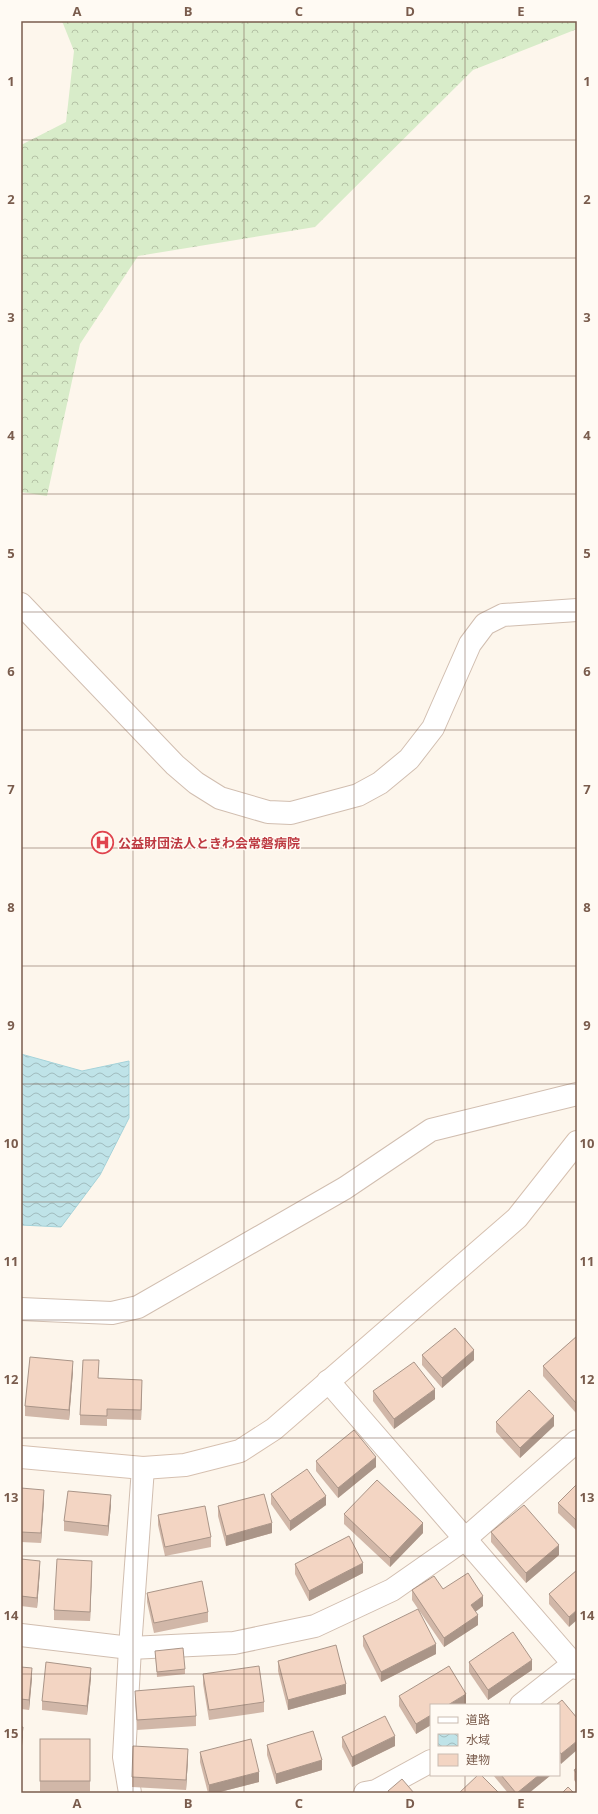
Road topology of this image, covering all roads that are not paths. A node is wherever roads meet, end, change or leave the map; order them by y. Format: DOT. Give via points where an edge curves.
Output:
graph roads {
  1 [pos="21,604"];
  2 [pos="577,610"];
  3 [pos="577,1094"];
  4 [pos="577,1142"];
  5 [pos="21,1309"];
  6 [pos="328,1381"];
  7 [pos="577,1441"];
  8 [pos="21,1457"];
  9 [pos="143,1468"];
  10 [pos="465,1539"];
  11 [pos="21,1636"];
  12 [pos="130,1648"];
  13 [pos="576,1664"];
  14 [pos="522,1704"];
  15 [pos="430,1762"];
  16 [pos="373,1792"];
  17 [pos="130,1793"];
  1 -- 2 [label="street" via="175,765 196,783 220,798 268,812 290,813 358,795 380,783 409,759 433,728 470,644 485,624 503,615"];
  3 -- 5 [label="street" via="431,1130 345,1188 138,1307 112,1313"];
  4 -- 6 [label="street" via="517,1218"];
  6 -- 9 [label="street" via="274,1429 240,1451 185,1465"];
  6 -- 10 [label="street"];
  7 -- 10 [label="street"];
  8 -- 9 [label="street"];
  9 -- 12 [label="street"];
  10 -- 12 [label="street" via="392,1590 315,1626 234,1643"];
  10 -- 13 [label="street"];
  11 -- 12 [label="street"];
  12 -- 17 [label="street" via="124,1757"];
  13 -- 14 [label="street"];
  15 -- 16 [label="street"];
}
